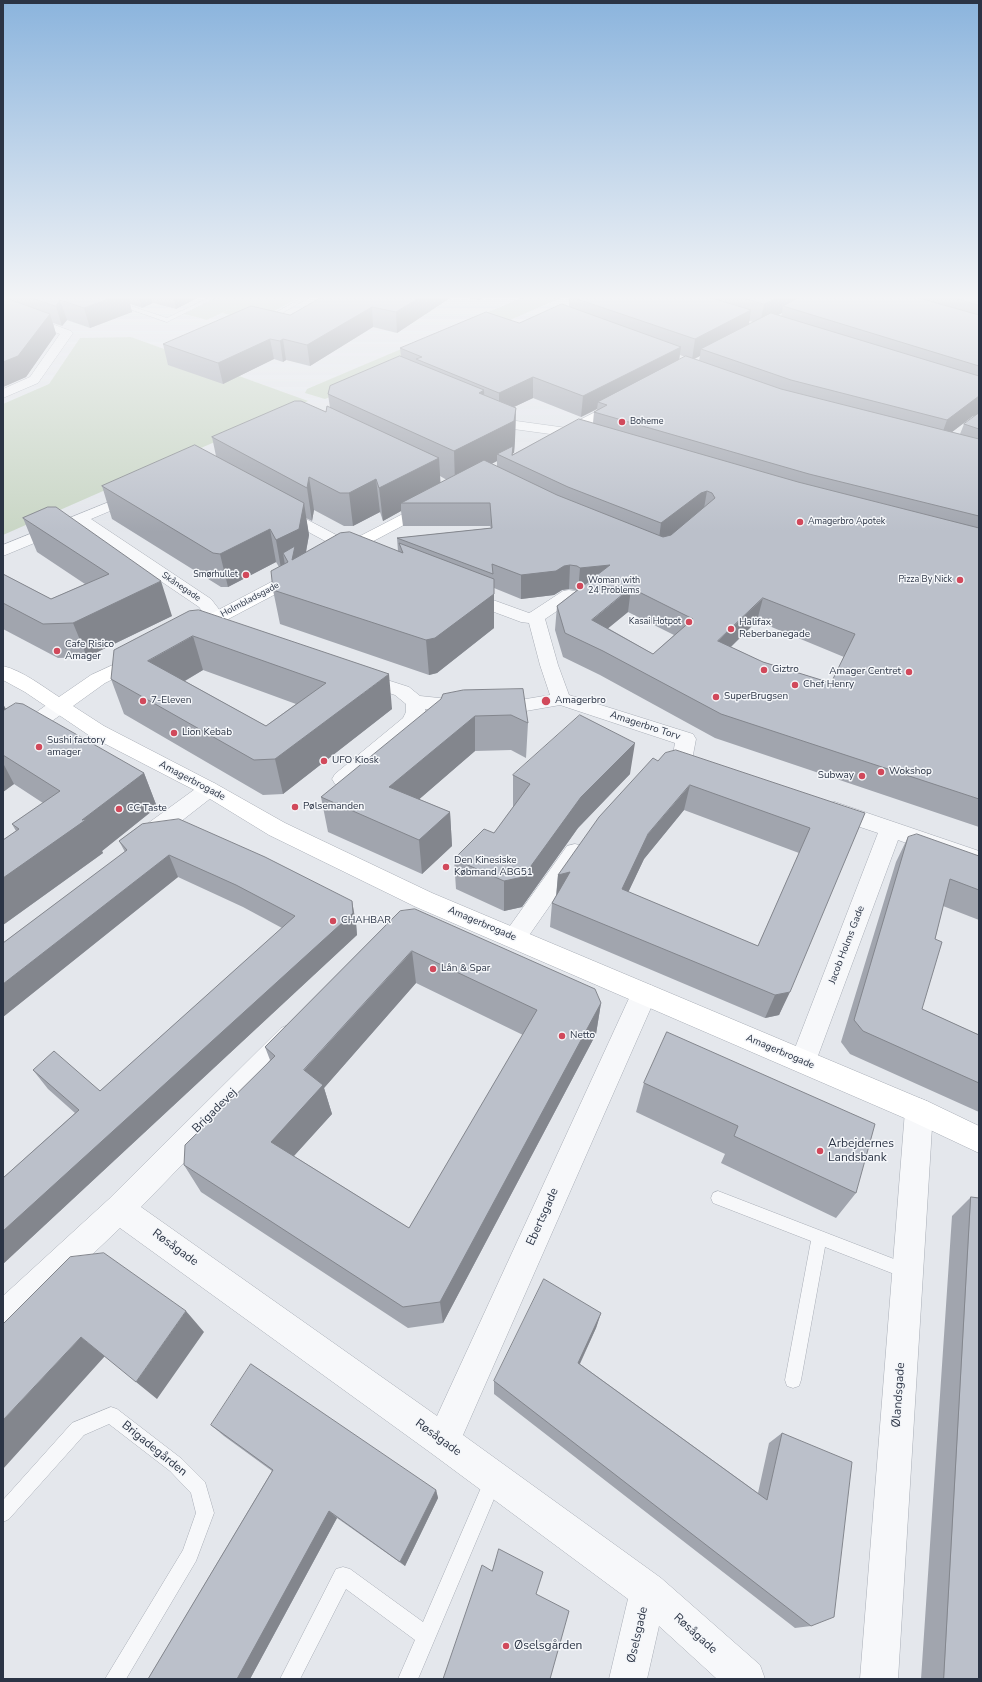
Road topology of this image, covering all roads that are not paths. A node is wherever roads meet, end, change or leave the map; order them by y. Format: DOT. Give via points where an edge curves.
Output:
graph roads {
  1 [pos="38,374"];
  2 [pos="3,394"];
  3 [pos="629,400"];
  4 [pos="477,411"];
  5 [pos="567,432"];
  6 [pos="600,442"];
  7 [pos="543,445"];
  8 [pos="151,488"];
  9 [pos="443,498"];
  10 [pos="268,504"];
  11 [pos="80,519"];
  12 [pos="348,548"];
  13 [pos="3,551"];
  14 [pos="369,557"];
  15 [pos="450,589"];
  16 [pos="569,595"];
  17 [pos="536,617"];
  18 [pos="217,618"];
  19 [pos="177,638"];
  20 [pos="248,638"];
  21 [pos="151,652"];
  22 [pos="3,672"];
  23 [pos="350,673"];
  24 [pos="561,700"];
  25 [pos="415,702"];
  26 [pos="59,706"];
  27 [pos="3,746"];
  28 [pos="682,762"];
  29 [pos="342,779"];
  30 [pos="210,789"];
  31 [pos="818,804"];
  32 [pos="890,829"];
  33 [pos="587,835"];
  34 [pos="130,849"];
  35 [pos="979,860"];
  36 [pos="424,900"];
  37 [pos="405,919"];
  38 [pos="515,937"];
  39 [pos="644,994"];
  40 [pos="307,1018"];
  41 [pos="803,1061"];
  42 [pos="919,1111"];
  43 [pos="979,1140"];
  44 [pos="718,1198"];
  45 [pos="119,1209"];
  46 [pos="819,1237"];
  47 [pos="908,1271"];
  48 [pos="3,1318"];
  49 [pos="793,1380"];
  50 [pos="443,1441"];
  51 [pos="494,1478"];
  52 [pos="3,1513"];
  53 [pos="648,1591"];
  54 [pos="426,1636"];
  55 [pos="115,1679"];
  56 [pos="290,1679"];
  57 [pos="408,1679"];
  58 [pos="628,1679"];
  59 [pos="746,1679"];
  60 [pos="879,1679"];
  1 -- 2 [label="street" via="34,380"];
  3 -- 5 [label="street"];
  4 -- 5 [label="street" via="506,424"];
  5 -- 6 [label="street"];
  5 -- 7 [label="street"];
  8 -- 11 [label="street"];
  9 -- 12 [label="street, Holmbladsgade"];
  10 -- 12 [label="street"];
  11 -- 13 [label="street"];
  11 -- 18 [label="street, Skånegade" via="205,603"];
  12 -- 14 [label="street"];
  12 -- 18 [label="street, Holmbladsgade"];
  15 -- 17 [label="street" via="517,615"];
  16 -- 17 [label="street"];
  17 -- 24 [label="street"];
  18 -- 19 [label="street, Holmbladsgade"];
  18 -- 20 [label="street, Skånegade" via="226,630"];
  21 -- 26 [label="street" via="98,679"];
  22 -- 26 [label="street, Amagerbrogade"];
  23 -- 25 [label="street" via="402,691"];
  24 -- 25 [label="street, Amagerbro Torv" via="520,706 477,708"];
  24 -- 28 [label="street, Amagerbro Torv" via="686,740"];
  25 -- 29 [label="street" via="416,712 411,722"];
  26 -- 27 [label="street"];
  26 -- 30 [label="street, Amagerbrogade" via="97,731"];
  30 -- 34 [label="street"];
  30 -- 36 [label="street, Amagerbrogade" via="277,829"];
  31 -- 32 [label="street"];
  32 -- 35 [label="street"];
  32 -- 41 [label="street, Jacob Holms Gade"];
  33 -- 38 [label="street"];
  36 -- 37 [label="street"];
  36 -- 38 [label="street, Amagerbrogade"];
  38 -- 39 [label="street, Amagerbrogade"];
  39 -- 41 [label="street, Amagerbrogade"];
  39 -- 50 [label="street, Ebertsgade"];
  40 -- 45 [label="street, Brigadevej"];
  41 -- 42 [label="street, Amagerbrogade"];
  42 -- 43 [label="street, Amagerbrogade"];
  42 -- 47 [label="street, Ølandsgade"];
  44 -- 46 [label="lane"];
  45 -- 48 [label="street, Brigadevej"];
  45 -- 50 [label="street, Røsågade"];
  46 -- 47 [label="lane"];
  46 -- 49 [label="lane"];
  47 -- 60 [label="street, Ølandsgade"];
  50 -- 51 [label="street, Røsågade"];
  51 -- 53 [label="street, Røsågade"];
  51 -- 54 [label="lane"];
  52 -- 55 [label="lane, Brigadegården" via="78,1429 111,1415 176,1465 198,1488 206,1514 190,1555"];
  53 -- 58 [label="street, Øselsgade"];
  53 -- 59 [label="street, Røsågade"];
  54 -- 56 [label="lane" via="343,1576"];
  54 -- 57 [label="lane"];
}
